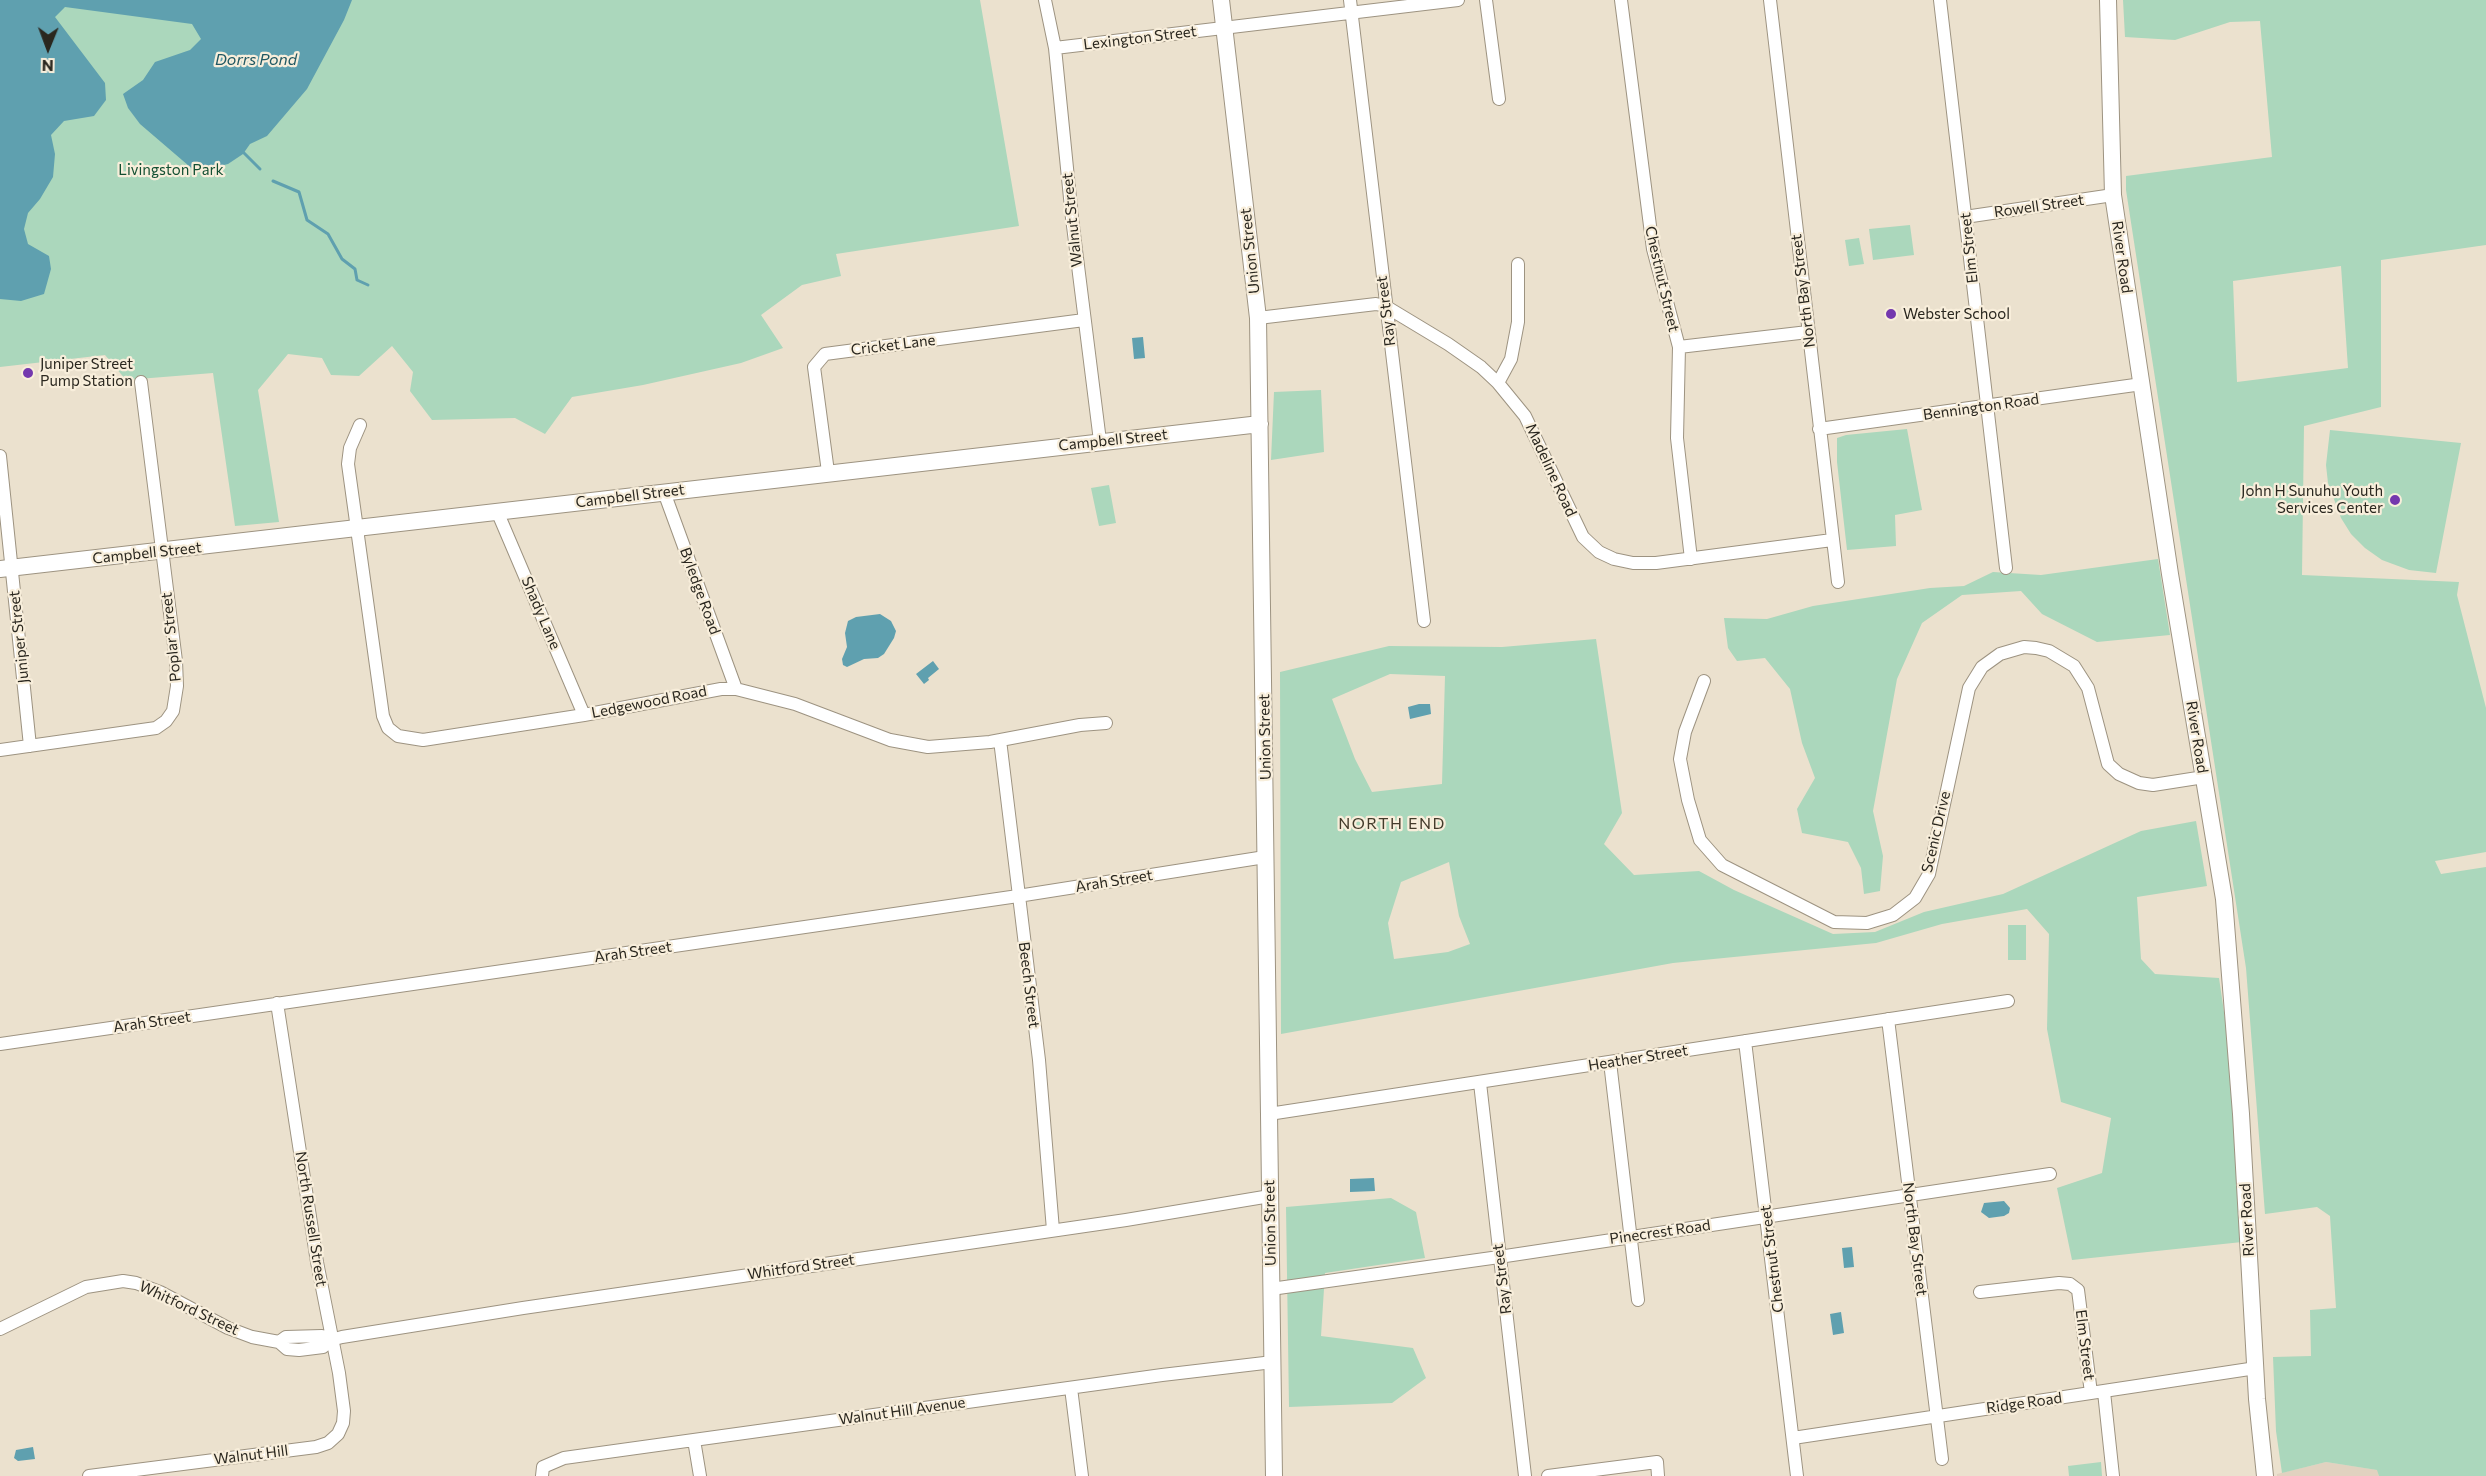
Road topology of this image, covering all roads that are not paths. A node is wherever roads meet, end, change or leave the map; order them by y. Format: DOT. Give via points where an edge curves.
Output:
graph roads {
  1 [pos="1045,0"];
  2 [pos="1221,0"];
  3 [pos="1350,0"];
  4 [pos="1458,0"];
  5 [pos="1486,0"];
  6 [pos="1621,0"];
  7 [pos="1770,0"];
  8 [pos="1940,0"];
  9 [pos="2108,0"];
  10 [pos="1352,14"];
  11 [pos="1225,28"];
  12 [pos="1055,48"];
  13 [pos="1498,99"];
  14 [pos="2113,195"];
  15 [pos="1965,217"];
  16 [pos="1518,264"];
  17 [pos="1385,306"];
  18 [pos="1258,318"];
  19 [pos="1084,320"];
  20 [pos="1808,332"];
  21 [pos="1678,347"];
  22 [pos="141,382"];
  23 [pos="1498,383"];
  24 [pos="2142,384"];
  25 [pos="1987,407"];
  26 [pos="1260,424"];
  27 [pos="360,425"];
  28 [pos="1819,429"];
  29 [pos="1100,441"];
  30 [pos="0,456"];
  31 [pos="828,472"];
  32 [pos="664,492"];
  33 [pos="497,512"];
  34 [pos="357,528"];
  35 [pos="1832,540"];
  36 [pos="161,552"];
  37 [pos="1690,559"];
  38 [pos="6,568"];
  39 [pos="2006,568"];
  40 [pos="1838,582"];
  41 [pos="1424,621"];
  42 [pos="1704,681"];
  43 [pos="736,689"];
  44 [pos="584,715"];
  45 [pos="1106,723"];
  46 [pos="1000,740"];
  47 [pos="30,746"];
  48 [pos="0,750"];
  49 [pos="2204,777"];
  50 [pos="1265,857"];
  51 [pos="1018,896"];
  52 [pos="2008,1001"];
  53 [pos="277,1002"];
  54 [pos="1888,1019"];
  55 [pos="1745,1041"];
  56 [pos="0,1044"];
  57 [pos="1610,1062"];
  58 [pos="1480,1083"];
  59 [pos="1269,1114"];
  60 [pos="2050,1174"];
  61 [pos="1270,1196"];
  62 [pos="1910,1196"];
  63 [pos="1767,1216"];
  64 [pos="1053,1230"];
  65 [pos="1631,1236"];
  66 [pos="1499,1257"];
  67 [pos="1271,1289"];
  68 [pos="1980,1292"];
  69 [pos="1638,1300"];
  70 [pos="0,1329"];
  71 [pos="331,1340"];
  72 [pos="1273,1362"];
  73 [pos="2256,1368"];
  74 [pos="1071,1388"];
  75 [pos="2104,1392"];
  76 [pos="2091,1394"];
  77 [pos="1938,1416"];
  78 [pos="338,1434"];
  79 [pos="1792,1438"];
  80 [pos="694,1440"];
  81 [pos="1942,1459"];
  82 [pos="88,1476"];
  83 [pos="542,1476"];
  84 [pos="700,1476"];
  85 [pos="1082,1476"];
  86 [pos="1274,1476"];
  87 [pos="1525,1476"];
  88 [pos="1548,1476"];
  89 [pos="1658,1476"];
  90 [pos="1797,1476"];
  91 [pos="2113,1476"];
  92 [pos="2265,1476"];
  1 -- 12 [label="street, Walnut Street"];
  2 -- 11 [label="street, Union Street"];
  3 -- 10 [label="street, Ray Street"];
  4 -- 10 [label="street, Lexington Street"];
  5 -- 13 [label="street"];
  6 -- 21 [label="street, Chestnut Street" via="1653,249"];
  7 -- 20 [label="street, North Bay Street"];
  8 -- 15 [label="street, Elm Street"];
  9 -- 14 [label="street, River Road"];
  10 -- 11 [label="street, Lexington Street"];
  10 -- 17 [label="street, Ray Street"];
  11 -- 12 [label="street, Lexington Street"];
  11 -- 18 [label="street, Union Street"];
  12 -- 19 [label="street, Walnut Street"];
  14 -- 15 [label="street, Rowell Street"];
  14 -- 24 [label="street, River Road"];
  15 -- 25 [label="street, Elm Street"];
  16 -- 23 [label="street" via="1518,322 1510,359"];
  17 -- 18 [label="street" via="1367,304"];
  17 -- 23 [label="street, Madeline Road" via="1448,344"];
  17 -- 41 [label="street, Ray Street"];
  18 -- 26 [label="street, Union Street"];
  19 -- 29 [label="street, Walnut Street"];
  19 -- 31 [label="street, Cricket Lane" via="825,354 814,366"];
  20 -- 21 [label="street"];
  20 -- 28 [label="street, North Bay Street"];
  21 -- 37 [label="street, Chestnut Street" via="1677,438"];
  22 -- 36 [label="street, Poplar Street"];
  23 -- 37 [label="street, Madeline Road" via="1526,416 1590,545 1614,559 1634,564"];
  24 -- 25 [label="street, Bennington Road"];
  24 -- 49 [label="street, River Road"];
  25 -- 28 [label="street, Bennington Road"];
  25 -- 39 [label="street, Elm Street"];
  26 -- 29 [label="street, Campbell Street"];
  26 -- 50 [label="street, Union Street"];
  27 -- 34 [label="street" via="348,464"];
  28 -- 35 [label="street, North Bay Street"];
  29 -- 31 [label="street, Campbell Street"];
  30 -- 38 [label="street, Juniper Street"];
  31 -- 32 [label="street, Campbell Street"];
  32 -- 33 [label="street, Campbell Street"];
  32 -- 43 [label="street, Byledge Road"];
  33 -- 34 [label="street, Campbell Street"];
  33 -- 44 [label="street, Shady Lane"];
  34 -- 36 [label="street, Campbell Street"];
  34 -- 44 [label="street, Ledgewood Road" via="383,716 388,728 398,736 423,740"];
  35 -- 37 [label="street, Madeline Road"];
  35 -- 40 [label="street, North Bay Street"];
  36 -- 38 [label="street, Campbell Street"];
  36 -- 47 [label="street, Poplar Street" via="176,661 173,711 156,728"];
  38 -- 47 [label="street, Juniper Street"];
  42 -- 49 [label="street, Scenic Drive" via="1684,732 1680,759 1700,840 1722,865 1834,922 1867,923 1893,915 1915,898 1929,874 1969,688 1982,667 2000,654 2036,648 2074,666 2088,688 2108,764 2119,774 2153,785"];
  43 -- 44 [label="street, Ledgewood Road" via="708,690"];
  43 -- 46 [label="street, Ledgewood Road" via="815,710 878,736 915,745 940,747"];
  45 -- 46 [label="street, Ledgewood Road"];
  46 -- 51 [label="street, Beech Street"];
  47 -- 48 [label="street, Poplar Street"];
  49 -- 73 [label="street, River Road" via="2231,970"];
  50 -- 51 [label="street, Arah Street"];
  50 -- 59 [label="street, Union Street"];
  51 -- 53 [label="street, Arah Street"];
  51 -- 64 [label="street, Beech Street" via="1039,1060"];
  52 -- 54 [label="street, Heather Street"];
  53 -- 56 [label="street, Arah Street"];
  53 -- 71 [label="street, North Russell Street"];
  54 -- 55 [label="street, Heather Street"];
  54 -- 62 [label="street, North Bay Street"];
  55 -- 57 [label="street, Heather Street"];
  55 -- 63 [label="street, Chestnut Street"];
  57 -- 58 [label="street, Heather Street"];
  57 -- 65 [label="street"];
  58 -- 59 [label="street, Heather Street"];
  58 -- 66 [label="street, Ray Street"];
  59 -- 61 [label="street, Union Street"];
  60 -- 62 [label="street, Pinecrest Road"];
  61 -- 64 [label="street, Whitford Street"];
  61 -- 67 [label="street, Union Street"];
  62 -- 63 [label="street, Pinecrest Road"];
  62 -- 77 [label="street, North Bay Street"];
  63 -- 65 [label="street, Pinecrest Road"];
  63 -- 79 [label="street, Chestnut Street"];
  64 -- 71 [label="street, Whitford Street" via="513,1309"];
  65 -- 66 [label="street, Pinecrest Road"];
  65 -- 69 [label="street"];
  66 -- 67 [label="street, Pinecrest Road"];
  66 -- 87 [label="street, Ray Street"];
  67 -- 72 [label="street, Union Street"];
  68 -- 76 [label="street, Elm Street" via="2059,1283 2078,1290"];
  70 -- 71 [label="street, Whitford Street" via="86,1287 123,1281 160,1292 228,1328 279,1342 287,1349 323,1347"];
  71 -- 78 [label="street, North Russell Street" via="344,1411"];
  72 -- 74 [label="street, Walnut Hill Avenue"];
  72 -- 86 [label="street, Union Street"];
  73 -- 75 [label="street, Ridge Road"];
  73 -- 92 [label="street, River Road"];
  74 -- 80 [label="street, Walnut Hill Avenue"];
  74 -- 85 [label="street"];
  75 -- 76 [label="street, Ridge Road"];
  75 -- 91 [label="street, Elm Street"];
  76 -- 77 [label="street, Ridge Road"];
  77 -- 79 [label="street, Ridge Road"];
  77 -- 81 [label="street, North Bay Street"];
  78 -- 82 [label="street, Walnut Hill" via="316,1447"];
  79 -- 90 [label="street, Chestnut Street"];
  80 -- 83 [label="street, Walnut Hill Avenue" via="564,1458 543,1467"];
  80 -- 84 [label="street"];
  88 -- 89 [label="street" via="1656,1462"];
}
